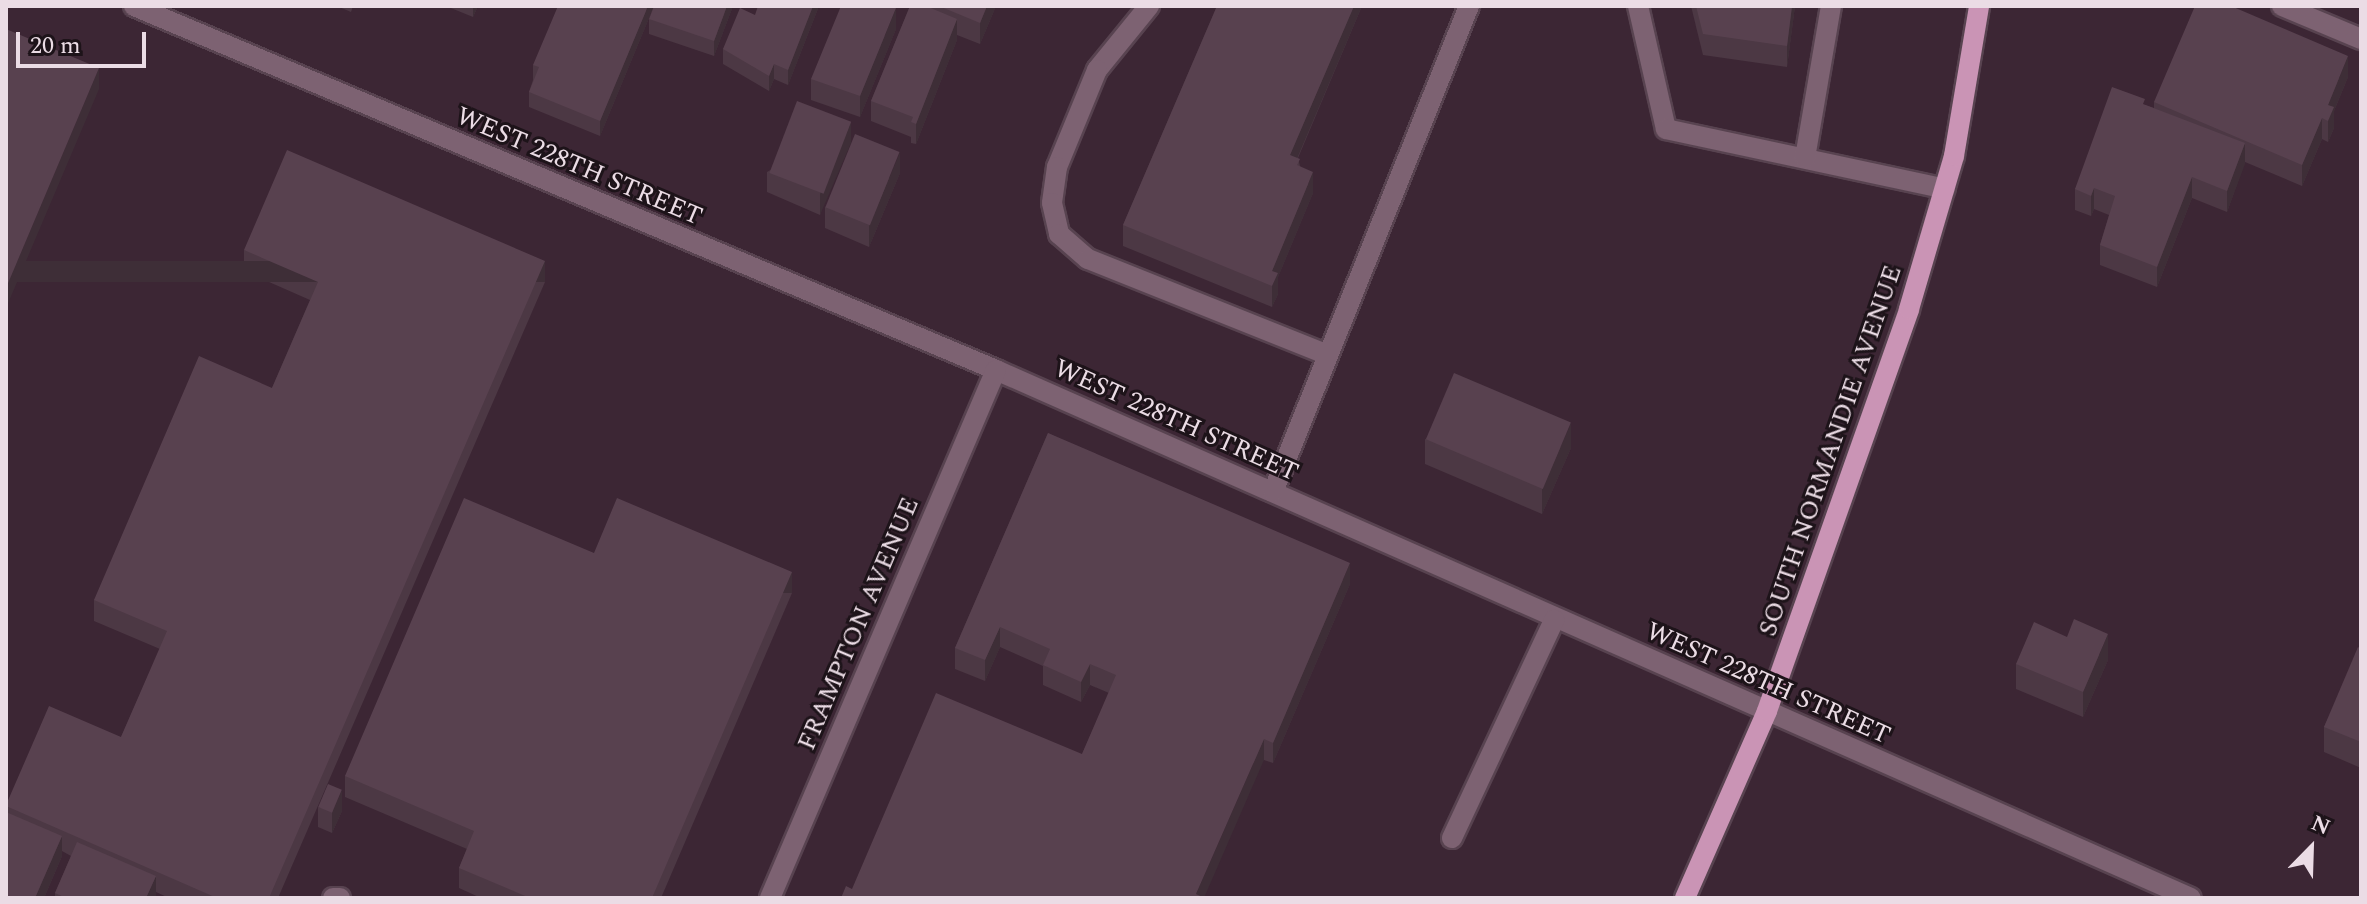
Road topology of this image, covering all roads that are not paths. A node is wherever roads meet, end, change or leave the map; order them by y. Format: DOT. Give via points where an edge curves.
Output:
graph roads {
  1 [pos="134,6"];
  2 [pos="1149,6"];
  3 [pos="1469,6"];
  4 [pos="1638,6"];
  5 [pos="1831,6"];
  6 [pos="1979,6"];
  7 [pos="2282,6"];
  8 [pos="2361,39"];
  9 [pos="1805,158"];
  10 [pos="1945,189"];
  11 [pos="1328,355"];
  12 [pos="996,370"];
  13 [pos="1273,492"];
  14 [pos="1554,620"];
  15 [pos="1767,711"];
  16 [pos="1452,838"];
  17 [pos="333,898"];
  18 [pos="340,898"];
  19 [pos="770,898"];
  20 [pos="1685,898"];
  21 [pos="2191,898"];
  1 -- 12 [label="street, WEST 228TH STREET"];
  2 -- 11 [label="street" via="1097,70 1057,167 1052,203 1059,234 1088,259"];
  3 -- 11 [label="street"];
  4 -- 9 [label="street" via="1666,129"];
  5 -- 9 [label="street"];
  6 -- 10 [label="main road, SOUTH NORMANDIE AVENUE"];
  7 -- 8 [label="street"];
  9 -- 10 [label="street"];
  10 -- 15 [label="main road, SOUTH NORMANDIE AVENUE" via="1864,446"];
  11 -- 13 [label="street"];
  12 -- 13 [label="street, WEST 228TH STREET"];
  12 -- 19 [label="street, FRAMPTON AVENUE"];
  13 -- 14 [label="street, WEST 228TH STREET"];
  14 -- 15 [label="street, WEST 228TH STREET"];
  14 -- 16 [label="street"];
  15 -- 20 [label="main road, SOUTH NORMANDIE AVENUE"];
  15 -- 21 [label="street, WEST 228TH STREET"];
  17 -- 18 [label="street"];
}
